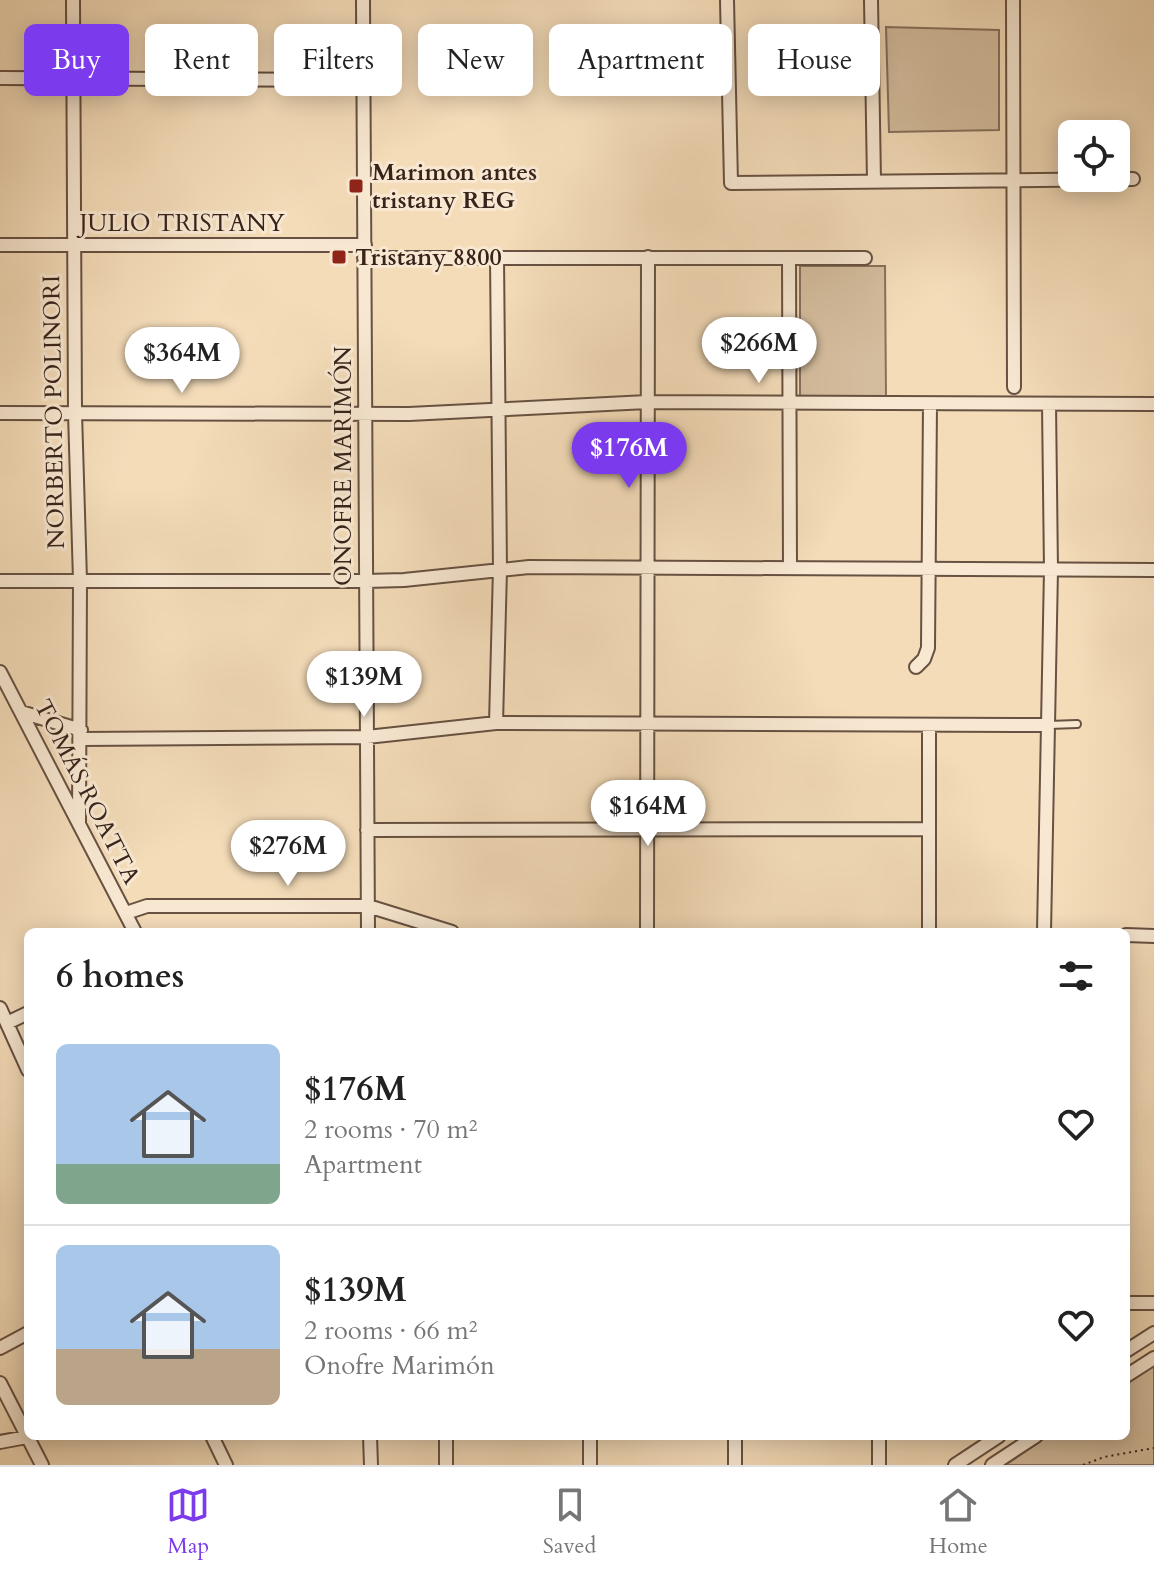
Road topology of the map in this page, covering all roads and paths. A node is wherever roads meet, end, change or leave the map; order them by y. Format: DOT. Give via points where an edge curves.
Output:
graph roads {
  1 [pos="73,0"];
  2 [pos="363,0"];
  3 [pos="727,0"];
  4 [pos="871,0"];
  5 [pos="1013,0"];
  6 [pos="73,24"];
  7 [pos="363,24"];
  8 [pos="0,78"];
  9 [pos="24,78"];
  10 [pos="129,79"];
  11 [pos="274,80"];
  12 [pos="73,96"];
  13 [pos="364,96"];
  14 [pos="1133,179"];
  15 [pos="1013,180"];
  16 [pos="874,181"];
  17 [pos="0,245"];
  18 [pos="73,246"];
  19 [pos="364,251"];
  20 [pos="497,257"];
  21 [pos="648,257"];
  22 [pos="789,258"];
  23 [pos="865,258"];
  24 [pos="1014,387"];
  25 [pos="647,402"];
  26 [pos="790,404"];
  27 [pos="930,404"];
  28 [pos="1049,404"];
  29 [pos="1154,404"];
  30 [pos="498,409"];
  31 [pos="0,413"];
  32 [pos="75,413"];
  33 [pos="365,415"];
  34 [pos="930,567"];
  35 [pos="647,568"];
  36 [pos="790,568"];
  37 [pos="500,569"];
  38 [pos="1051,570"];
  39 [pos="1154,570"];
  40 [pos="80,580"];
  41 [pos="0,581"];
  42 [pos="366,581"];
  43 [pos="916,667"];
  44 [pos="1,678"];
  45 [pos="21,712"];
  46 [pos="496,723"];
  47 [pos="647,723"];
  48 [pos="1077,724"];
  49 [pos="1049,725"];
  50 [pos="929,726"];
  51 [pos="81,734"];
  52 [pos="367,737"];
  53 [pos="79,823"];
  54 [pos="929,829"];
  55 [pos="367,830"];
  56 [pos="647,830"];
  57 [pos="368,906"];
  58 [pos="126,913"];
  59 [pos="133,928"];
  60 [pos="368,928"];
  61 [pos="439,928"];
  62 [pos="647,928"];
  63 [pos="929,928"];
  64 [pos="1044,928"];
  65 [pos="1130,935"];
  66 [pos="1154,936"];
  67 [pos="0,1008"];
  68 [pos="24,1015"];
  69 [pos="7,1023"];
  70 [pos="24,1061"];
  71 [pos="1130,1303"];
  72 [pos="1154,1303"];
  73 [pos="1154,1333"];
  74 [pos="24,1335"];
  75 [pos="0,1348"];
  76 [pos="1130,1348"];
  77 [pos="1154,1358"];
  78 [pos="1130,1373"];
  79 [pos="0,1383"];
  80 [pos="24,1431"];
  81 [pos="24,1438"];
  82 [pos="29,1440"];
  83 [pos="214,1440"];
  84 [pos="370,1440"];
  85 [pos="446,1440"];
  86 [pos="590,1440"];
  87 [pos="735,1440"];
  88 [pos="879,1440"];
  89 [pos="993,1440"];
  90 [pos="1030,1440"];
  91 [pos="0,1442"];
  92 [pos="1154,1448"];
  93 [pos="42,1465"];
  94 [pos="226,1465"];
  95 [pos="371,1465"];
  96 [pos="446,1465"];
  97 [pos="590,1465"];
  98 [pos="735,1465"];
  99 [pos="879,1465"];
  100 [pos="955,1465"];
  101 [pos="992,1465"];
  102 [pos="1083,1465"];
  1 -- 6 [label="street, NORBERTO POLINORI"];
  2 -- 7 [label="street, ONOFRE MARIMÓN"];
  3 -- 16 [label="street" via="731,183"];
  4 -- 16 [label="street"];
  5 -- 15 [label="street"];
  8 -- 9 [label="street"];
  10 -- 11 [label="street"];
  12 -- 18 [label="street, NORBERTO POLINORI"];
  13 -- 19 [label="street, ONOFRE MARIMÓN"];
  14 -- 15 [label="street"];
  15 -- 16 [label="street"];
  15 -- 24 [label="street"];
  17 -- 18 [label="street, JULIO TRISTANY"];
  18 -- 19 [label="street, JULIO TRISTANY"];
  18 -- 32 [label="street, NORBERTO POLINORI"];
  19 -- 20 [label="street, JULIO TRISTANY"];
  19 -- 33 [label="street, ONOFRE MARIMÓN"];
  20 -- 21 [label="street, JULIO TRISTANY"];
  20 -- 30 [label="street"];
  21 -- 22 [label="street, JULIO TRISTANY"];
  21 -- 25 [label="street"];
  22 -- 23 [label="street, JULIO TRISTANY"];
  22 -- 26 [label="street"];
  25 -- 26 [label="street"];
  25 -- 30 [label="street"];
  25 -- 35 [label="street"];
  26 -- 27 [label="street"];
  26 -- 36 [label="street"];
  27 -- 28 [label="street"];
  27 -- 34 [label="street"];
  28 -- 29 [label="street"];
  28 -- 38 [label="street"];
  30 -- 33 [label="street"];
  30 -- 37 [label="street"];
  31 -- 32 [label="street"];
  32 -- 33 [label="street"];
  32 -- 40 [label="street, NORBERTO POLINORI"];
  33 -- 42 [label="street, ONOFRE MARIMÓN"];
  34 -- 36 [label="street"];
  34 -- 38 [label="street"];
  34 -- 43 [label="street" via="928,648"];
  35 -- 36 [label="street"];
  35 -- 37 [label="street"];
  35 -- 47 [label="street"];
  37 -- 42 [label="street"];
  37 -- 46 [label="street"];
  38 -- 39 [label="street"];
  38 -- 49 [label="street"];
  40 -- 41 [label="street"];
  40 -- 42 [label="street"];
  40 -- 51 [label="street, NORBERTO POLINORI"];
  42 -- 52 [label="street, ONOFRE MARIMÓN"];
  44 -- 45 [label="street, TOMÁS ROATTA"];
  45 -- 51 [label="street"];
  45 -- 53 [label="street, TOMÁS ROATTA"];
  46 -- 47 [label="street"];
  46 -- 52 [label="street"];
  47 -- 50 [label="street"];
  47 -- 56 [label="street"];
  48 -- 49 [label="lane"];
  49 -- 50 [label="street"];
  49 -- 64 [label="street"];
  50 -- 54 [label="street"];
  51 -- 52 [label="street"];
  51 -- 53 [label="street, NORBERTO POLINORI"];
  52 -- 55 [label="street, ONOFRE MARIMÓN"];
  53 -- 58 [label="street, TOMÁS ROATTA"];
  54 -- 56 [label="street"];
  54 -- 63 [label="street"];
  55 -- 56 [label="street"];
  55 -- 57 [label="street, ONOFRE MARIMÓN"];
  56 -- 62 [label="street"];
  57 -- 58 [label="street" via="147,906"];
  57 -- 60 [label="street, ONOFRE MARIMÓN"];
  57 -- 61 [label="street"];
  58 -- 59 [label="street, TOMÁS ROATTA"];
  65 -- 66 [label="street"];
  67 -- 69 [label="street"];
  68 -- 69 [label="street"];
  69 -- 70 [label="street"];
  71 -- 72 [label="street"];
  73 -- 76 [label="street"];
  74 -- 75 [label="street"];
  77 -- 78 [label="street"];
  79 -- 80 [label="street"];
  81 -- 91 [label="street"];
  82 -- 93 [label="street"];
  83 -- 94 [label="street"];
  84 -- 95 [label="street"];
  85 -- 96 [label="street"];
  86 -- 97 [label="street"];
  87 -- 98 [label="street"];
  88 -- 99 [label="street"];
  89 -- 100 [label="street"];
  90 -- 101 [label="street"];
  92 -- 102 [label="path"];
}
